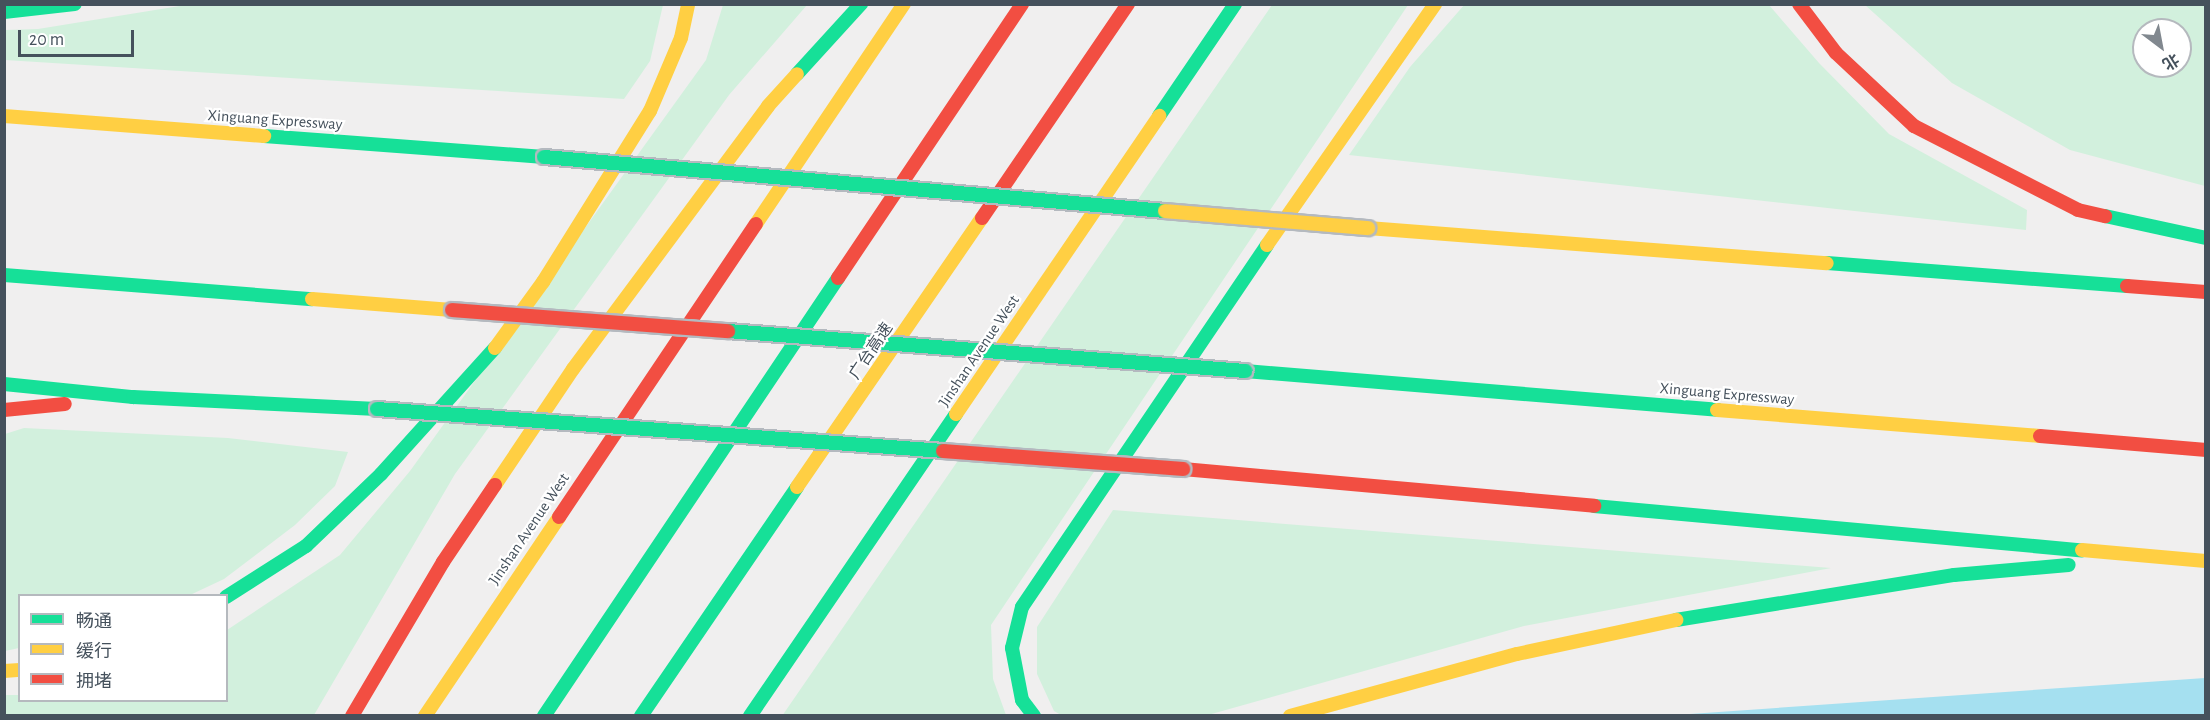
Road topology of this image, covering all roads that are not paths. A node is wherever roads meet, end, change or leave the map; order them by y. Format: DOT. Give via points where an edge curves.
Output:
graph roads {
  1 [pos="75,4"];
  2 [pos="688,4"];
  3 [pos="861,4"];
  4 [pos="904,4"];
  5 [pos="1022,4"];
  6 [pos="1128,4"];
  7 [pos="1235,4"];
  8 [pos="1435,4"];
  9 [pos="1798,4"];
  10 [pos="4,12"];
  11 [pos="4,117"];
  12 [pos="2205,238"];
  13 [pos="4,275"];
  14 [pos="2205,292"];
  15 [pos="4,384"];
  16 [pos="133,396"];
  17 [pos="4,410"];
  18 [pos="2205,450"];
  19 [pos="2154,557"];
  20 [pos="2205,561"];
  21 [pos="228,596"];
  22 [pos="352,716"];
  23 [pos="425,716"];
  24 [pos="544,716"];
  25 [pos="641,716"];
  26 [pos="750,716"];
  27 [pos="1034,716"];
  28 [pos="1290,716"];
  1 -- 10 [label="main road"];
  2 -- 21 [label="main road" via="681,38 650,111 543,282 488,358 381,474 306,546"];
  3 -- 22 [label="main road" via="768,106 573,369 443,562"];
  4 -- 23 [label="main road, Jinshan Avenue West"];
  5 -- 24 [label="main road"];
  6 -- 25 [label="main road, 广台高速"];
  7 -- 26 [label="main road, Jinshan Avenue West"];
  8 -- 27 [label="main road" via="1371,91 1022,607 1012,648 1022,700"];
  9 -- 12 [label="main road" via="1836,53 1914,126 2078,210"];
  11 -- 14 [label="main road, Xinguang Expressway, bridge"];
  13 -- 18 [label="main road, Xinguang Expressway, bridge"];
  15 -- 16 [label="main road"];
  16 -- 17 [label="main road"];
  16 -- 19 [label="main road, bridge" via="377,409 1183,469"];
  19 -- 20 [label="main road"];
  19 -- 28 [label="main road" via="1954,575 1717,611 1517,654"];
}
